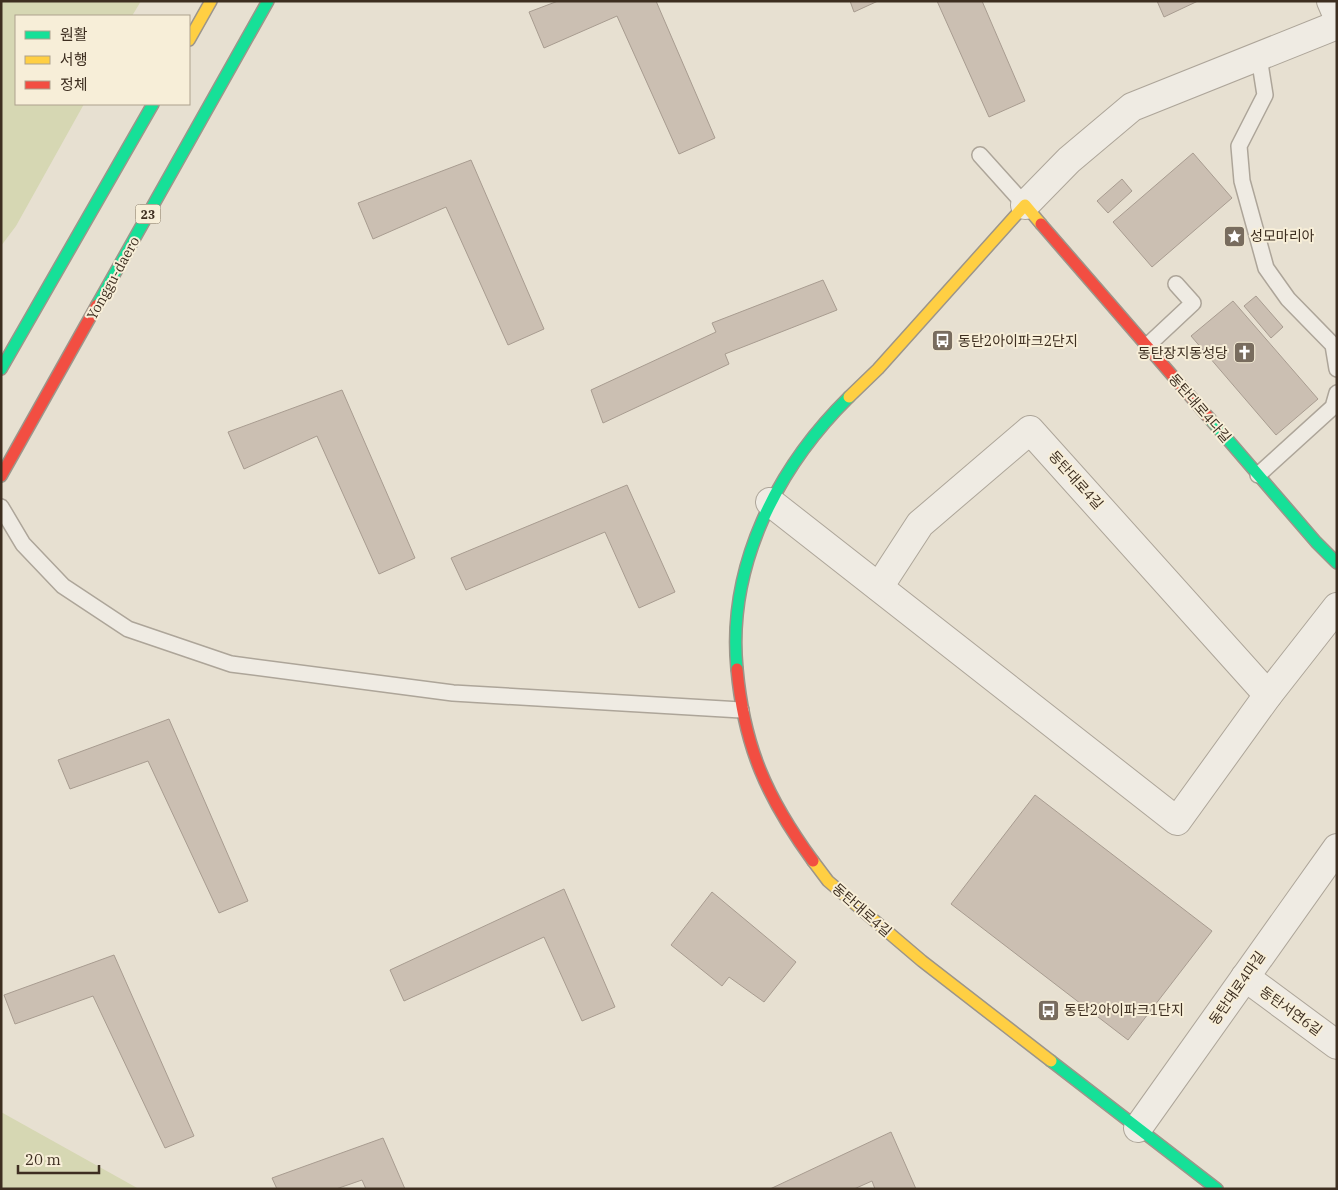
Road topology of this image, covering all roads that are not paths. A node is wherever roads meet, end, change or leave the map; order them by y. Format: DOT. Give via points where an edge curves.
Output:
graph roads {
  1 [pos="211,1"];
  2 [pos="268,1"];
  3 [pos="1331,1"];
  4 [pos="1337,15"];
  5 [pos="1337,25"];
  6 [pos="190,38"];
  7 [pos="1259,56"];
  8 [pos="151,105"];
  9 [pos="980,155"];
  10 [pos="1026,205"];
  11 [pos="1176,284"];
  12 [pos="1147,346"];
  13 [pos="1,369"];
  14 [pos="1337,369"];
  15 [pos="1337,393"];
  16 [pos="1258,475"];
  17 [pos="1,476"];
  18 [pos="770,502"];
  19 [pos="1,507"];
  20 [pos="1337,563"];
  21 [pos="879,587"];
  22 [pos="1337,607"];
  23 [pos="1268,695"];
  24 [pos="741,710"];
  25 [pos="1333,860"];
  26 [pos="1245,977"];
  27 [pos="1337,1045"];
  28 [pos="1138,1128"];
  29 [pos="1218,1189"];
  1 -- 6 [label="main road"];
  2 -- 17 [label="main road, Yonggu-daero / 23"];
  3 -- 4 [label="street"];
  5 -- 7 [label="street"];
  7 -- 10 [label="street" via="1132,108 1070,160"];
  7 -- 14 [label="lane" via="1264,95 1239,146 1242,181 1266,268 1288,299 1333,345"];
  8 -- 13 [label="main road"];
  9 -- 10 [label="lane"];
  10 -- 12 [label="main road, 동탄대로4다길"];
  10 -- 18 [label="main road, 동탄대로4길" via="878,369 829,417 793,462"];
  11 -- 12 [label="lane" via="1193,303"];
  12 -- 16 [label="main road, 동탄대로4다길"];
  15 -- 16 [label="lane" via="1333,408"];
  16 -- 20 [label="main road, 동탄대로4다길"];
  18 -- 21 [label="street"];
  18 -- 24 [label="main road, 동탄대로4길" via="748,558 739,603 736,657"];
  19 -- 24 [label="lane" via="23,544 68,590 128,629 232,664 453,693"];
  21 -- 23 [label="street" via="1177,820"];
  21 -- 23 [label="street, 동탄대로4길" via="920,524 1030,430"];
  22 -- 23 [label="street"];
  24 -- 28 [label="main road, 동탄대로4길" via="759,772 793,834 828,881 922,961"];
  25 -- 26 [label="street, 동탄대로4마길"];
  26 -- 27 [label="street, 동탄서연6길"];
  26 -- 28 [label="street, 동탄대로4마길"];
  28 -- 29 [label="main road, 동탄대로4길"];
}
